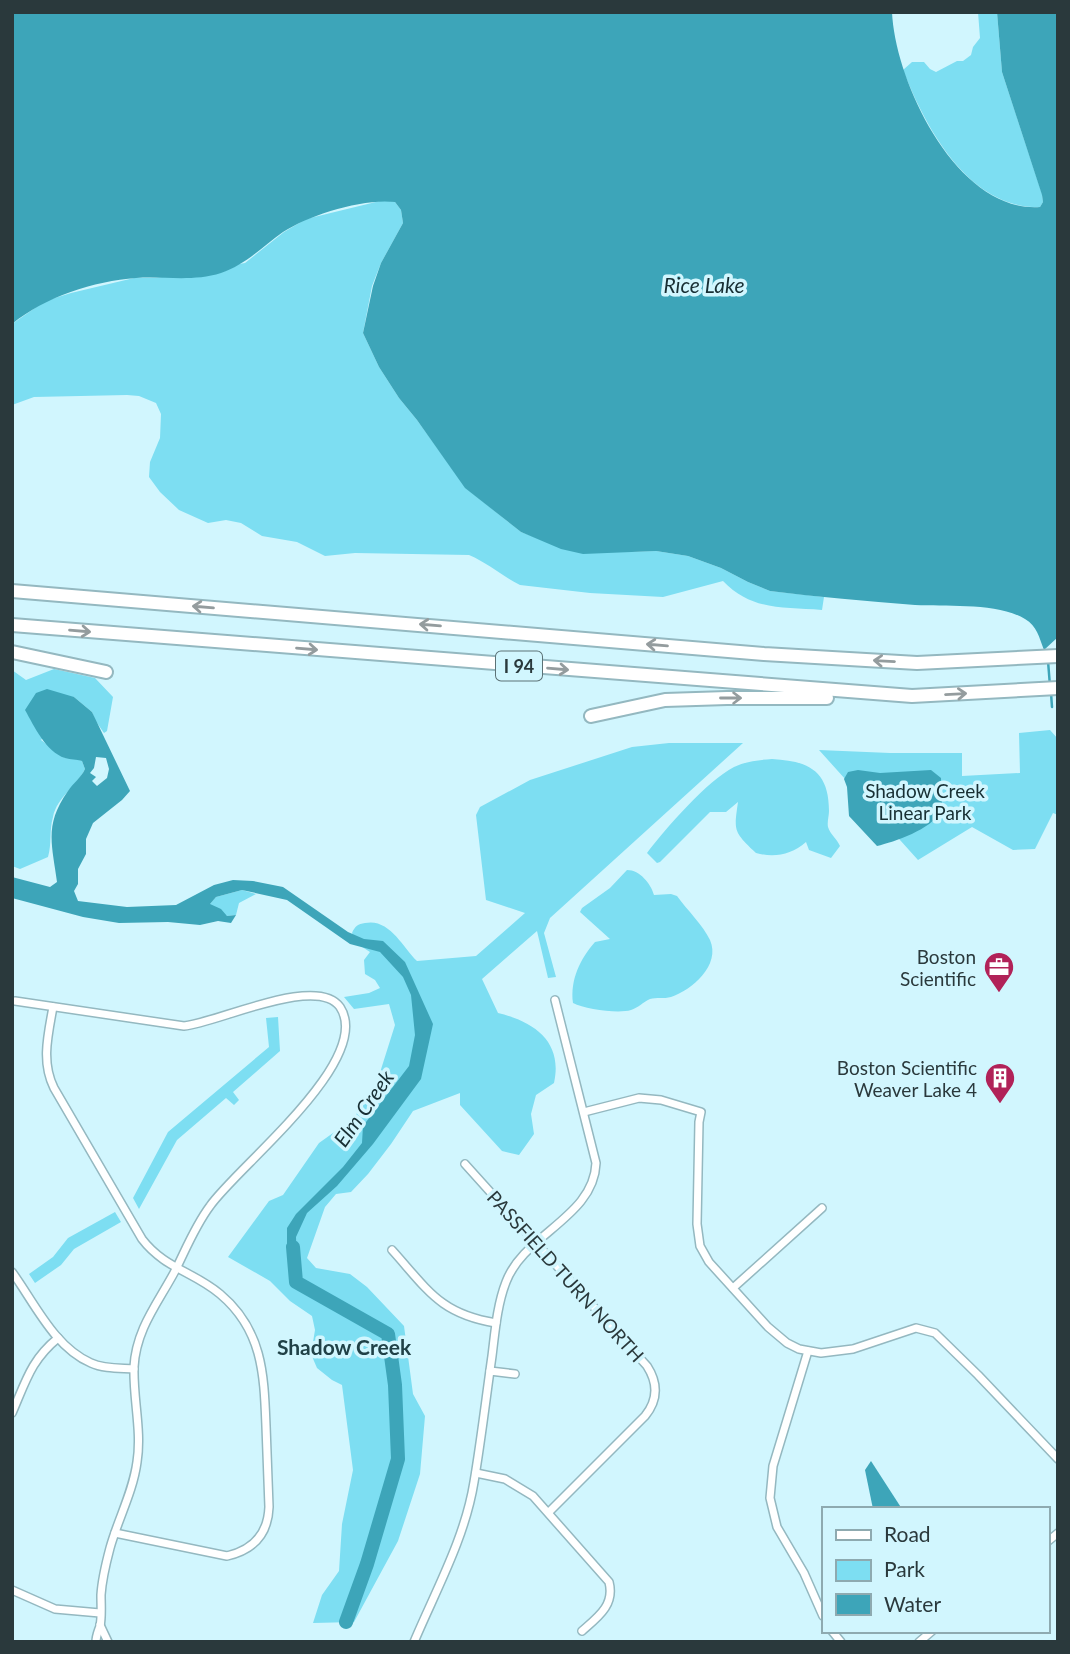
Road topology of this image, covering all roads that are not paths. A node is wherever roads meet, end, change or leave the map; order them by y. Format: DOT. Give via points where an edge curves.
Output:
graph roads {
  1 [pos="12,591"];
  2 [pos="12,625"];
  3 [pos="12,652"];
  4 [pos="1058,656"];
  5 [pos="106,671"];
  6 [pos="1058,688"];
  7 [pos="912,696"];
  8 [pos="592,716"];
  9 [pos="15,1000"];
  10 [pos="555,1000"];
  11 [pos="53,1007"];
  12 [pos="584,1112"];
  13 [pos="465,1164"];
  14 [pos="822,1208"];
  15 [pos="536,1242"];
  16 [pos="392,1250"];
  17 [pos="176,1269"];
  18 [pos="12,1272"];
  19 [pos="733,1288"];
  20 [pos="496,1323"];
  21 [pos="58,1338"];
  22 [pos="808,1351"];
  23 [pos="134,1369"];
  24 [pos="490,1371"];
  25 [pos="515,1374"];
  26 [pos="12,1412"];
  27 [pos="1058,1459"];
  28 [pos="475,1473"];
  29 [pos="549,1511"];
  30 [pos="115,1533"];
  31 [pos="12,1590"];
  32 [pos="100,1613"];
  33 [pos="822,1614"];
  34 [pos="100,1625"];
  35 [pos="582,1631"];
  36 [pos="96,1642"];
  37 [pos="108,1642"];
  38 [pos="414,1642"];
  4 -- 1 [label="highway, I 94, one-way" via="917,663 764,654"];
  2 -- 7 [label="highway, I 94, one-way"];
  3 -- 5 [label="highway"];
  7 -- 6 [label="highway, I 94, one-way"];
  8 -- 7 [label="highway, one-way" via="640,704 696,698"];
  9 -- 11 [label="street"];
  10 -- 12 [label="street"];
  11 -- 17 [label="street" via="46,1048 49,1078 142,1238"];
  11 -- 17 [label="street" via="184,1026 249,1007 324,996 338,1005 344,1016 344,1040 334,1060 294,1119 214,1199"];
  12 -- 15 [label="street" via="596,1163 593,1185 579,1204"];
  12 -- 19 [label="street" via="639,1098 701,1112 697,1235 704,1254"];
  13 -- 15 [label="street, PASSFIELD TURN NORTH"];
  14 -- 19 [label="street"];
  15 -- 20 [label="street" via="512,1268"];
  15 -- 29 [label="street, PASSFIELD TURN NORTH" via="647,1366 656,1392 645,1416"];
  16 -- 20 [label="street" via="453,1311"];
  17 -- 23 [label="street" via="144,1324"];
  17 -- 30 [label="street" via="231,1304 258,1351 264,1385 269,1518 251,1547 227,1556"];
  18 -- 21 [label="street"];
  19 -- 22 [label="street" via="779,1337"];
  20 -- 24 [label="street"];
  21 -- 23 [label="street" via="89,1362"];
  21 -- 26 [label="street" via="39,1354"];
  22 -- 27 [label="street" via="836,1353 916,1328 935,1333"];
  22 -- 33 [label="street" via="774,1466 770,1498 777,1527"];
  23 -- 30 [label="street" via="138,1462"];
  24 -- 25 [label="street"];
  24 -- 28 [label="street"];
  28 -- 29 [label="street" via="505,1479"];
  28 -- 38 [label="street" via="459,1538"];
  29 -- 35 [label="street" via="612,1591 607,1606"];
  30 -- 32 [label="street"];
  31 -- 32 [label="street" via="55,1609"];
  32 -- 34 [label="street"];
  34 -- 36 [label="street"];
  34 -- 37 [label="street"];
}
